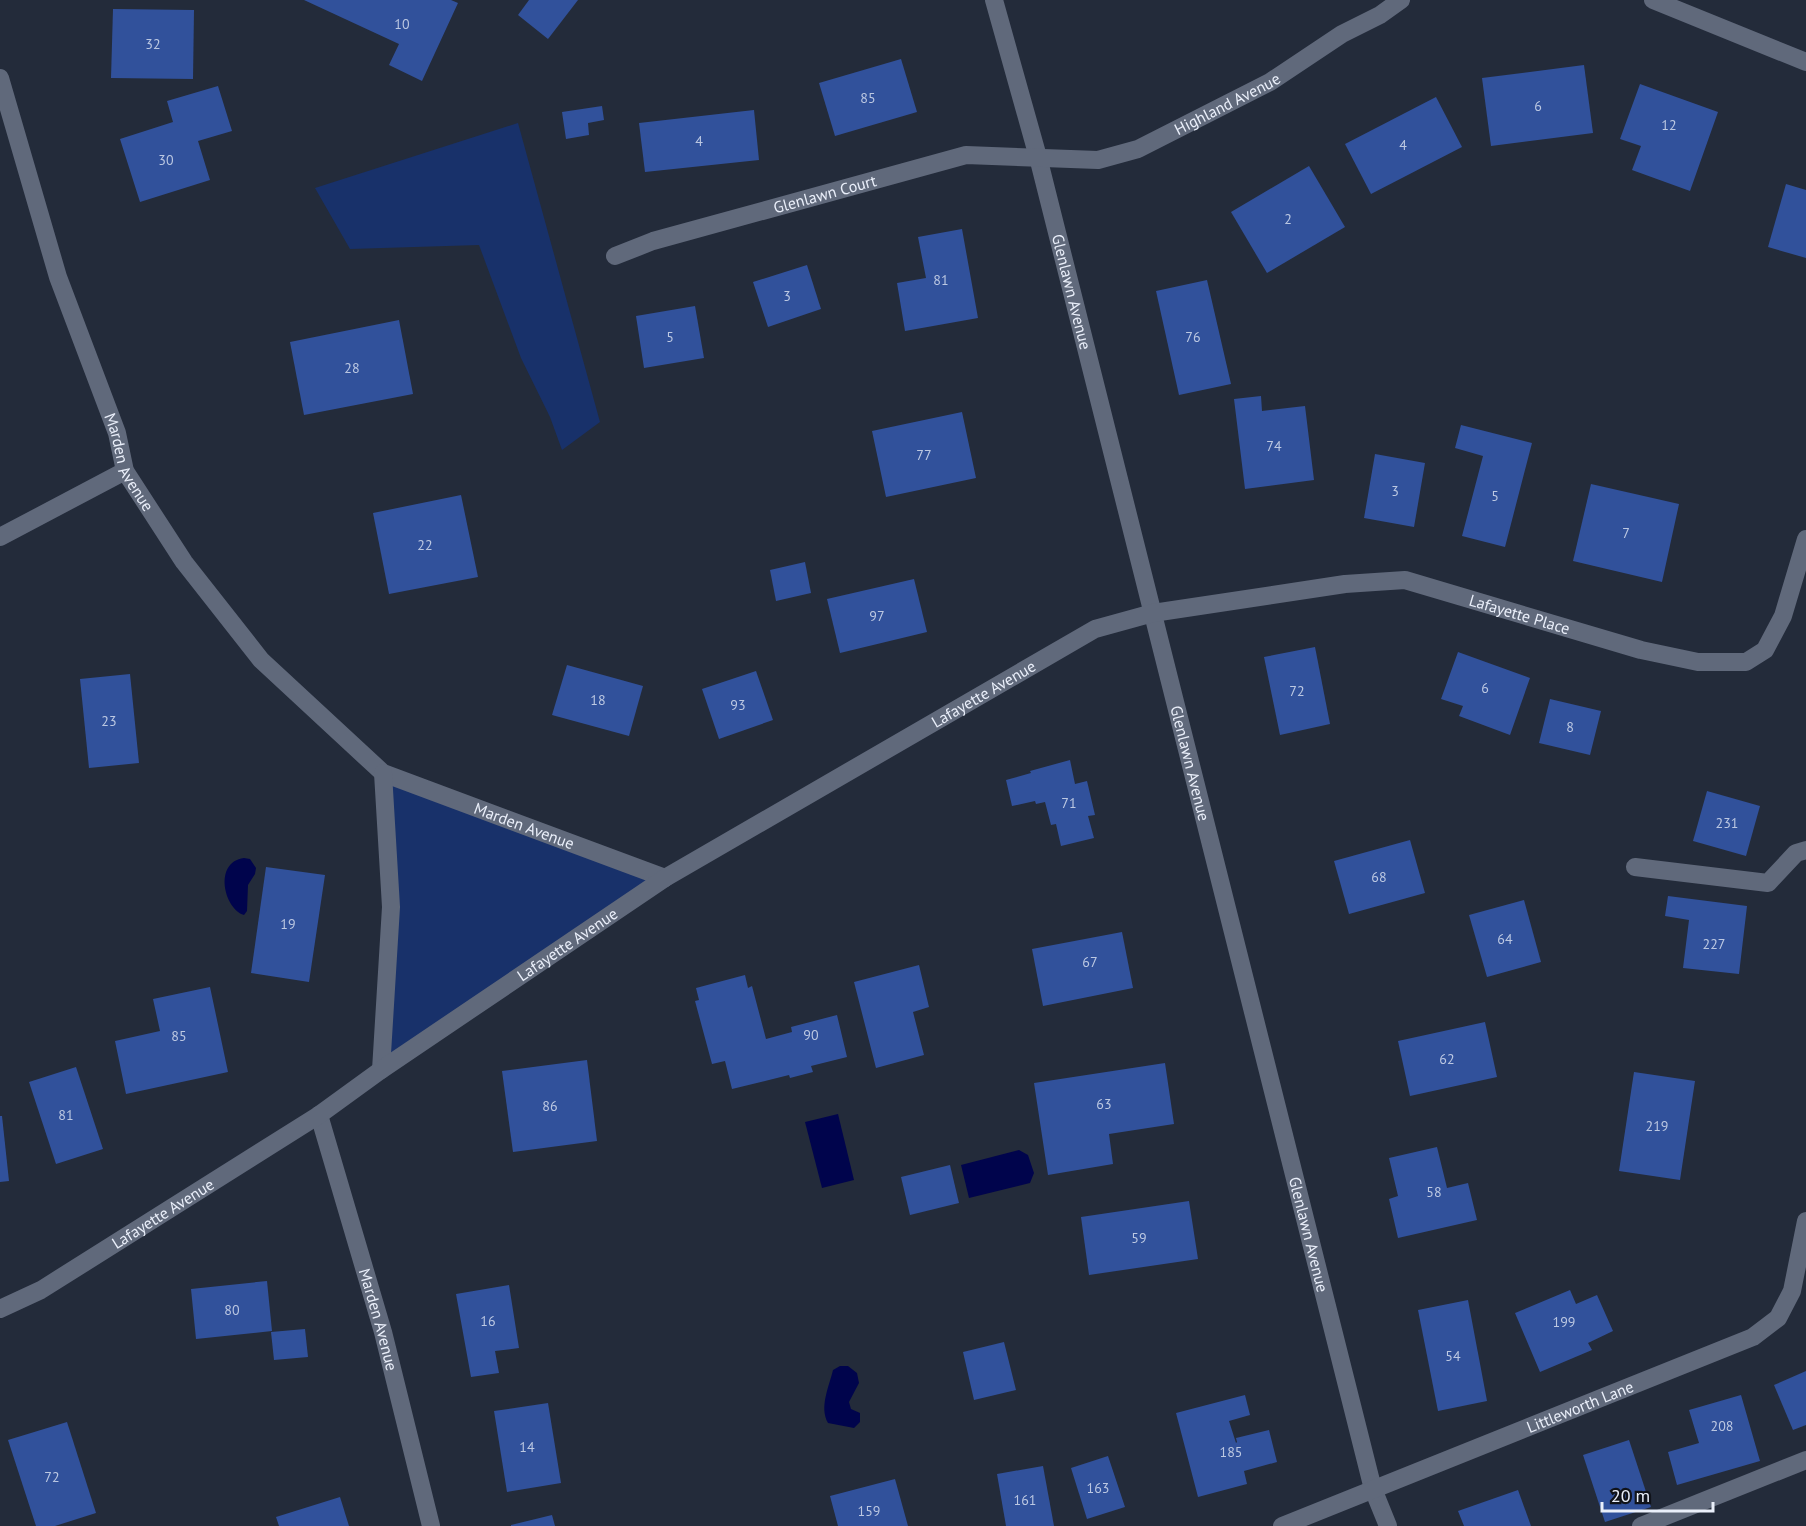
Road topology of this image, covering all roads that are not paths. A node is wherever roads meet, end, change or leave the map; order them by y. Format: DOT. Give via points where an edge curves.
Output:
graph roads {
  1 [pos="994,0"];
  2 [pos="1401,0"];
  3 [pos="1653,0"];
  4 [pos="1378,7"];
  5 [pos="1806,62"];
  6 [pos="0,78"];
  7 [pos="1038,157"];
  8 [pos="615,256"];
  9 [pos="125,471"];
  10 [pos="0,537"];
  11 [pos="1806,539"];
  12 [pos="1153,613"];
  13 [pos="383,773"];
  14 [pos="1806,850"];
  15 [pos="1635,867"];
  16 [pos="664,878"];
  17 [pos="381,1070"];
  18 [pos="320,1115"];
  19 [pos="1806,1221"];
  20 [pos="0,1309"];
  21 [pos="1806,1460"];
  22 [pos="1373,1489"];
  23 [pos="431,1526"];
  24 [pos="1282,1526"];
  25 [pos="1388,1526"];
  26 [pos="1641,1526"];
  1 -- 7 [label="street, Glenlawn Avenue"];
  2 -- 4 [label="street, Highland Avenue"];
  3 -- 5 [label="street"];
  4 -- 7 [label="street, Highland Avenue" via="1270,82 1138,149 1098,160"];
  6 -- 9 [label="street, Marden Avenue" via="58,277 117,433"];
  7 -- 8 [label="street, Glenlawn Court" via="966,154 653,241"];
  7 -- 12 [label="street, Glenlawn Avenue"];
  9 -- 10 [label="street"];
  9 -- 13 [label="street, Marden Avenue" via="183,562 261,660"];
  11 -- 12 [label="street, Lafayette Place" via="1783,616 1765,650 1746,662 1698,662 1641,650 1405,579 1345,584"];
  12 -- 16 [label="street, Lafayette Avenue" via="1095,629"];
  12 -- 22 [label="street, Glenlawn Avenue"];
  13 -- 16 [label="street, Marden Avenue"];
  13 -- 17 [label="street" via="391,907"];
  14 -- 15 [label="street" via="1796,853 1768,883"];
  16 -- 17 [label="street, Lafayette Avenue"];
  17 -- 18 [label="street, Lafayette Avenue"];
  18 -- 20 [label="street, Lafayette Avenue" via="40,1290"];
  18 -- 23 [label="street, Marden Avenue" via="384,1332"];
  19 -- 22 [label="street, Littleworth Lane" via="1792,1291 1778,1318 1753,1337"];
  21 -- 26 [label="street"];
  22 -- 24 [label="street, Littleworth Lane"];
  22 -- 25 [label="street, Glenlawn Avenue"];
}
